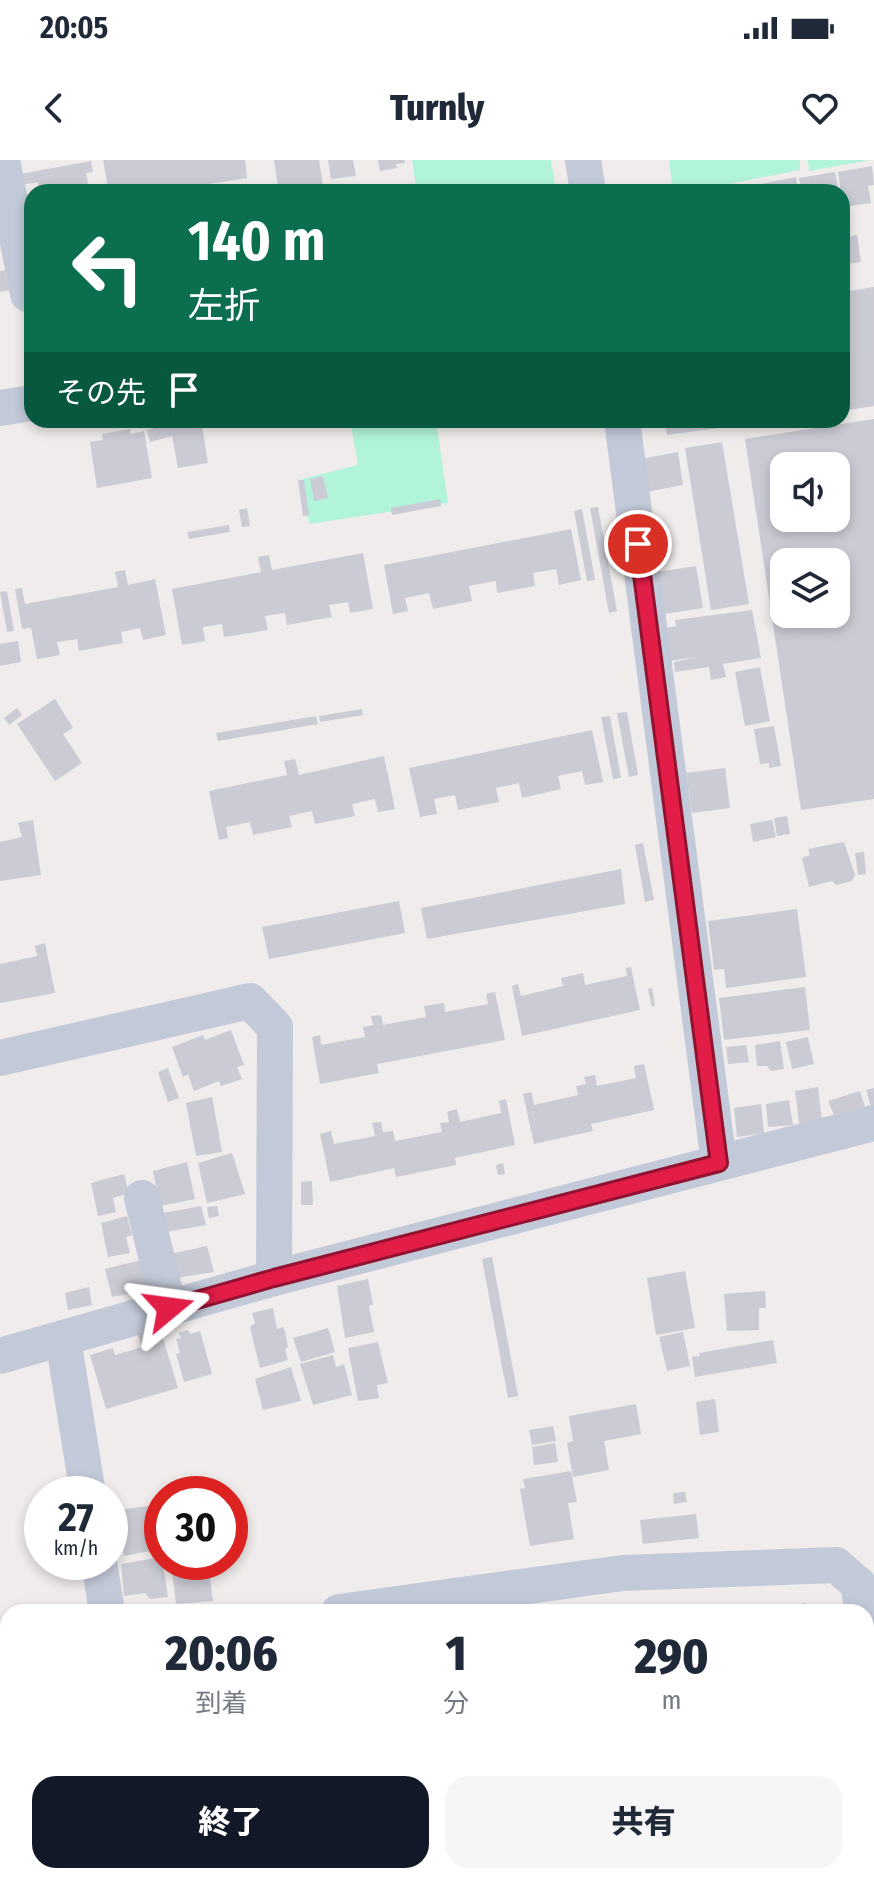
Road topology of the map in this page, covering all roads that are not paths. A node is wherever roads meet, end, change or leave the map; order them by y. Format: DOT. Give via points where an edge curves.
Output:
graph roads {
  1 [pos="2,160"];
  2 [pos="583,160"];
  3 [pos="587,184"];
  4 [pos="24,273"];
  5 [pos="24,404"];
  6 [pos="0,408"];
  7 [pos="623,428"];
  8 [pos="0,1058"];
  9 [pos="874,1123"];
  10 [pos="719,1163"];
  11 [pos="142,1198"];
  12 [pos="274,1278"];
  13 [pos="169,1308"];
  14 [pos="63,1339"];
  15 [pos="0,1356"];
  16 [pos="85,1476"];
  17 [pos="102,1580"];
  18 [pos="106,1604"];
  19 [pos="397,1604"];
  20 [pos="862,1604"];
  1 -- 4 [label="street"];
  2 -- 3 [label="street"];
  5 -- 6 [label="street"];
  7 -- 10 [label="street"];
  8 -- 12 [label="street" via="250,1001 275,1027"];
  9 -- 10 [label="street"];
  10 -- 12 [label="street"];
  11 -- 13 [label="street"];
  12 -- 13 [label="street"];
  13 -- 14 [label="street"];
  14 -- 15 [label="street"];
  14 -- 16 [label="street"];
  17 -- 18 [label="street"];
  19 -- 20 [label="street" via="623,1573 836,1565 858,1584"];
}
